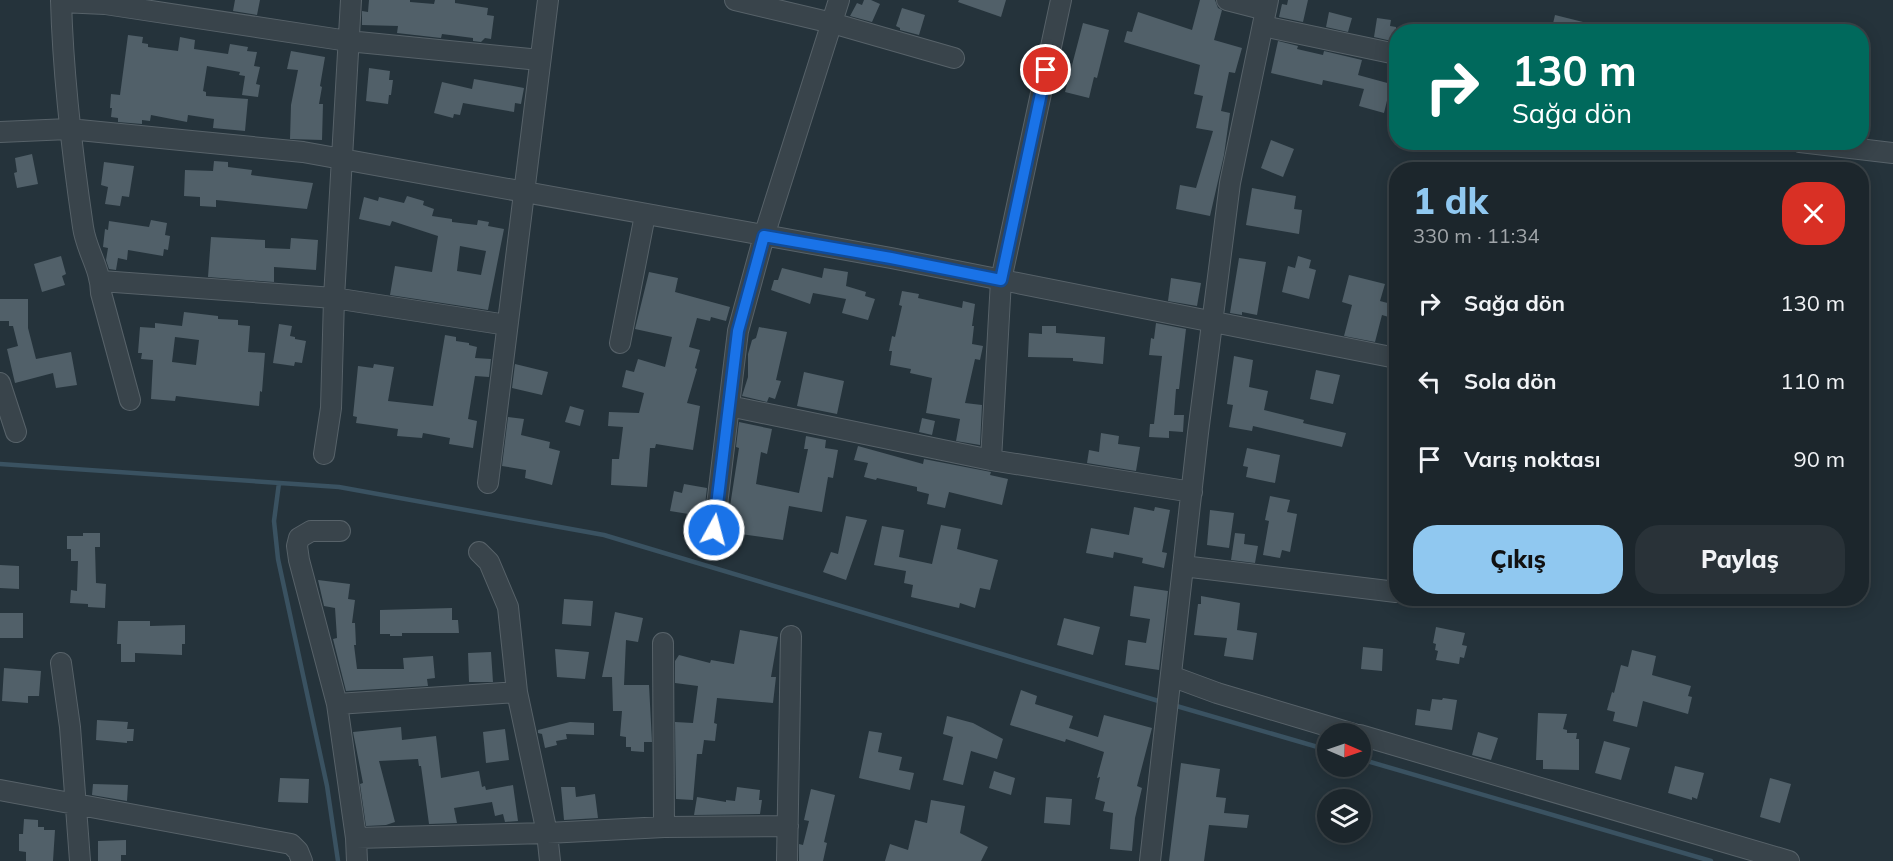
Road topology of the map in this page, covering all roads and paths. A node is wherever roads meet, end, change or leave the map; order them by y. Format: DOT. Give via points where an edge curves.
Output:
graph roads {
  1 [pos="351,0"];
  2 [pos="548,0"];
  3 [pos="735,0"];
  4 [pos="839,0"];
  5 [pos="1060,0"];
  6 [pos="1227,0"];
  7 [pos="61,1"];
  8 [pos="1266,12"];
  9 [pos="832,23"];
  10 [pos="348,41"];
  11 [pos="1389,52"];
  12 [pos="954,58"];
  13 [pos="540,60"];
  14 [pos="69,129"];
  15 [pos="0,132"];
  16 [pos="1868,150"];
  17 [pos="1893,153"];
  18 [pos="341,159"];
  19 [pos="524,193"];
  20 [pos="645,215"];
  21 [pos="764,236"];
  22 [pos="1001,280"];
  23 [pos="101,281"];
  24 [pos="334,298"];
  25 [pos="1212,322"];
  26 [pos="507,325"];
  27 [pos="620,343"];
  28 [pos="1389,357"];
  29 [pos="0,383"];
  30 [pos="130,400"];
  31 [pos="729,406"];
  32 [pos="16,432"];
  33 [pos="324,454"];
  34 [pos="991,460"];
  35 [pos="488,483"];
  36 [pos="1192,492"];
  37 [pos="714,530"];
  38 [pos="340,531"];
  39 [pos="479,552"];
  40 [pos="1184,566"];
  41 [pos="1389,591"];
  42 [pos="791,636"];
  43 [pos="663,643"];
  44 [pos="61,663"];
  45 [pos="1171,680"];
  46 [pos="517,692"];
  47 [pos="337,704"];
  48 [pos="1317,723"];
  49 [pos="1371,738"];
  50 [pos="0,790"];
  51 [pos="75,804"];
  52 [pos="788,826"];
  53 [pos="664,827"];
  54 [pos="547,833"];
  55 [pos="356,838"];
  56 [pos="80,861"];
  57 [pos="302,861"];
  58 [pos="357,861"];
  59 [pos="550,861"];
  60 [pos="787,861"];
  61 [pos="1150,861"];
  62 [pos="1789,861"];
  1 -- 10 [label="street"];
  2 -- 13 [label="street"];
  3 -- 9 [label="street"];
  4 -- 9 [label="street"];
  5 -- 22 [label="street"];
  6 -- 8 [label="street"];
  7 -- 10 [label="street" via="105,4"];
  7 -- 14 [label="street"];
  8 -- 11 [label="street"];
  8 -- 25 [label="street" via="1230,183"];
  9 -- 12 [label="street"];
  9 -- 21 [label="street"];
  10 -- 13 [label="street"];
  10 -- 18 [label="street"];
  13 -- 19 [label="street"];
  14 -- 15 [label="street"];
  14 -- 18 [label="street"];
  14 -- 23 [label="street" via="83,232"];
  16 -- 17 [label="street"];
  18 -- 19 [label="street"];
  18 -- 24 [label="street"];
  19 -- 20 [label="street"];
  19 -- 26 [label="street"];
  20 -- 21 [label="street"];
  20 -- 27 [label="street"];
  21 -- 22 [label="street"];
  21 -- 31 [label="street" via="738,331"];
  22 -- 25 [label="street"];
  22 -- 34 [label="street"];
  23 -- 24 [label="street"];
  23 -- 30 [label="street"];
  24 -- 26 [label="street"];
  24 -- 33 [label="street" via="331,408"];
  25 -- 28 [label="street"];
  25 -- 36 [label="street"];
  26 -- 35 [label="street"];
  29 -- 32 [label="street"];
  31 -- 34 [label="street"];
  31 -- 37 [label="street"];
  34 -- 36 [label="street"];
  36 -- 40 [label="street"];
  38 -- 47 [label="street" via="311,531 299,538 297,546"];
  39 -- 46 [label="street" via="489,562 508,607"];
  40 -- 41 [label="street"];
  40 -- 45 [label="street"];
  42 -- 52 [label="street"];
  43 -- 53 [label="street"];
  44 -- 51 [label="street"];
  45 -- 48 [label="street"];
  45 -- 61 [label="street"];
  46 -- 47 [label="street"];
  46 -- 54 [label="street"];
  47 -- 55 [label="street"];
  49 -- 62 [label="street"];
  50 -- 51 [label="street"];
  51 -- 56 [label="street"];
  51 -- 57 [label="street" via="291,844"];
  52 -- 53 [label="street"];
  52 -- 60 [label="street"];
  53 -- 54 [label="street"];
  54 -- 55 [label="street"];
  54 -- 59 [label="street"];
  55 -- 58 [label="street"];
}
